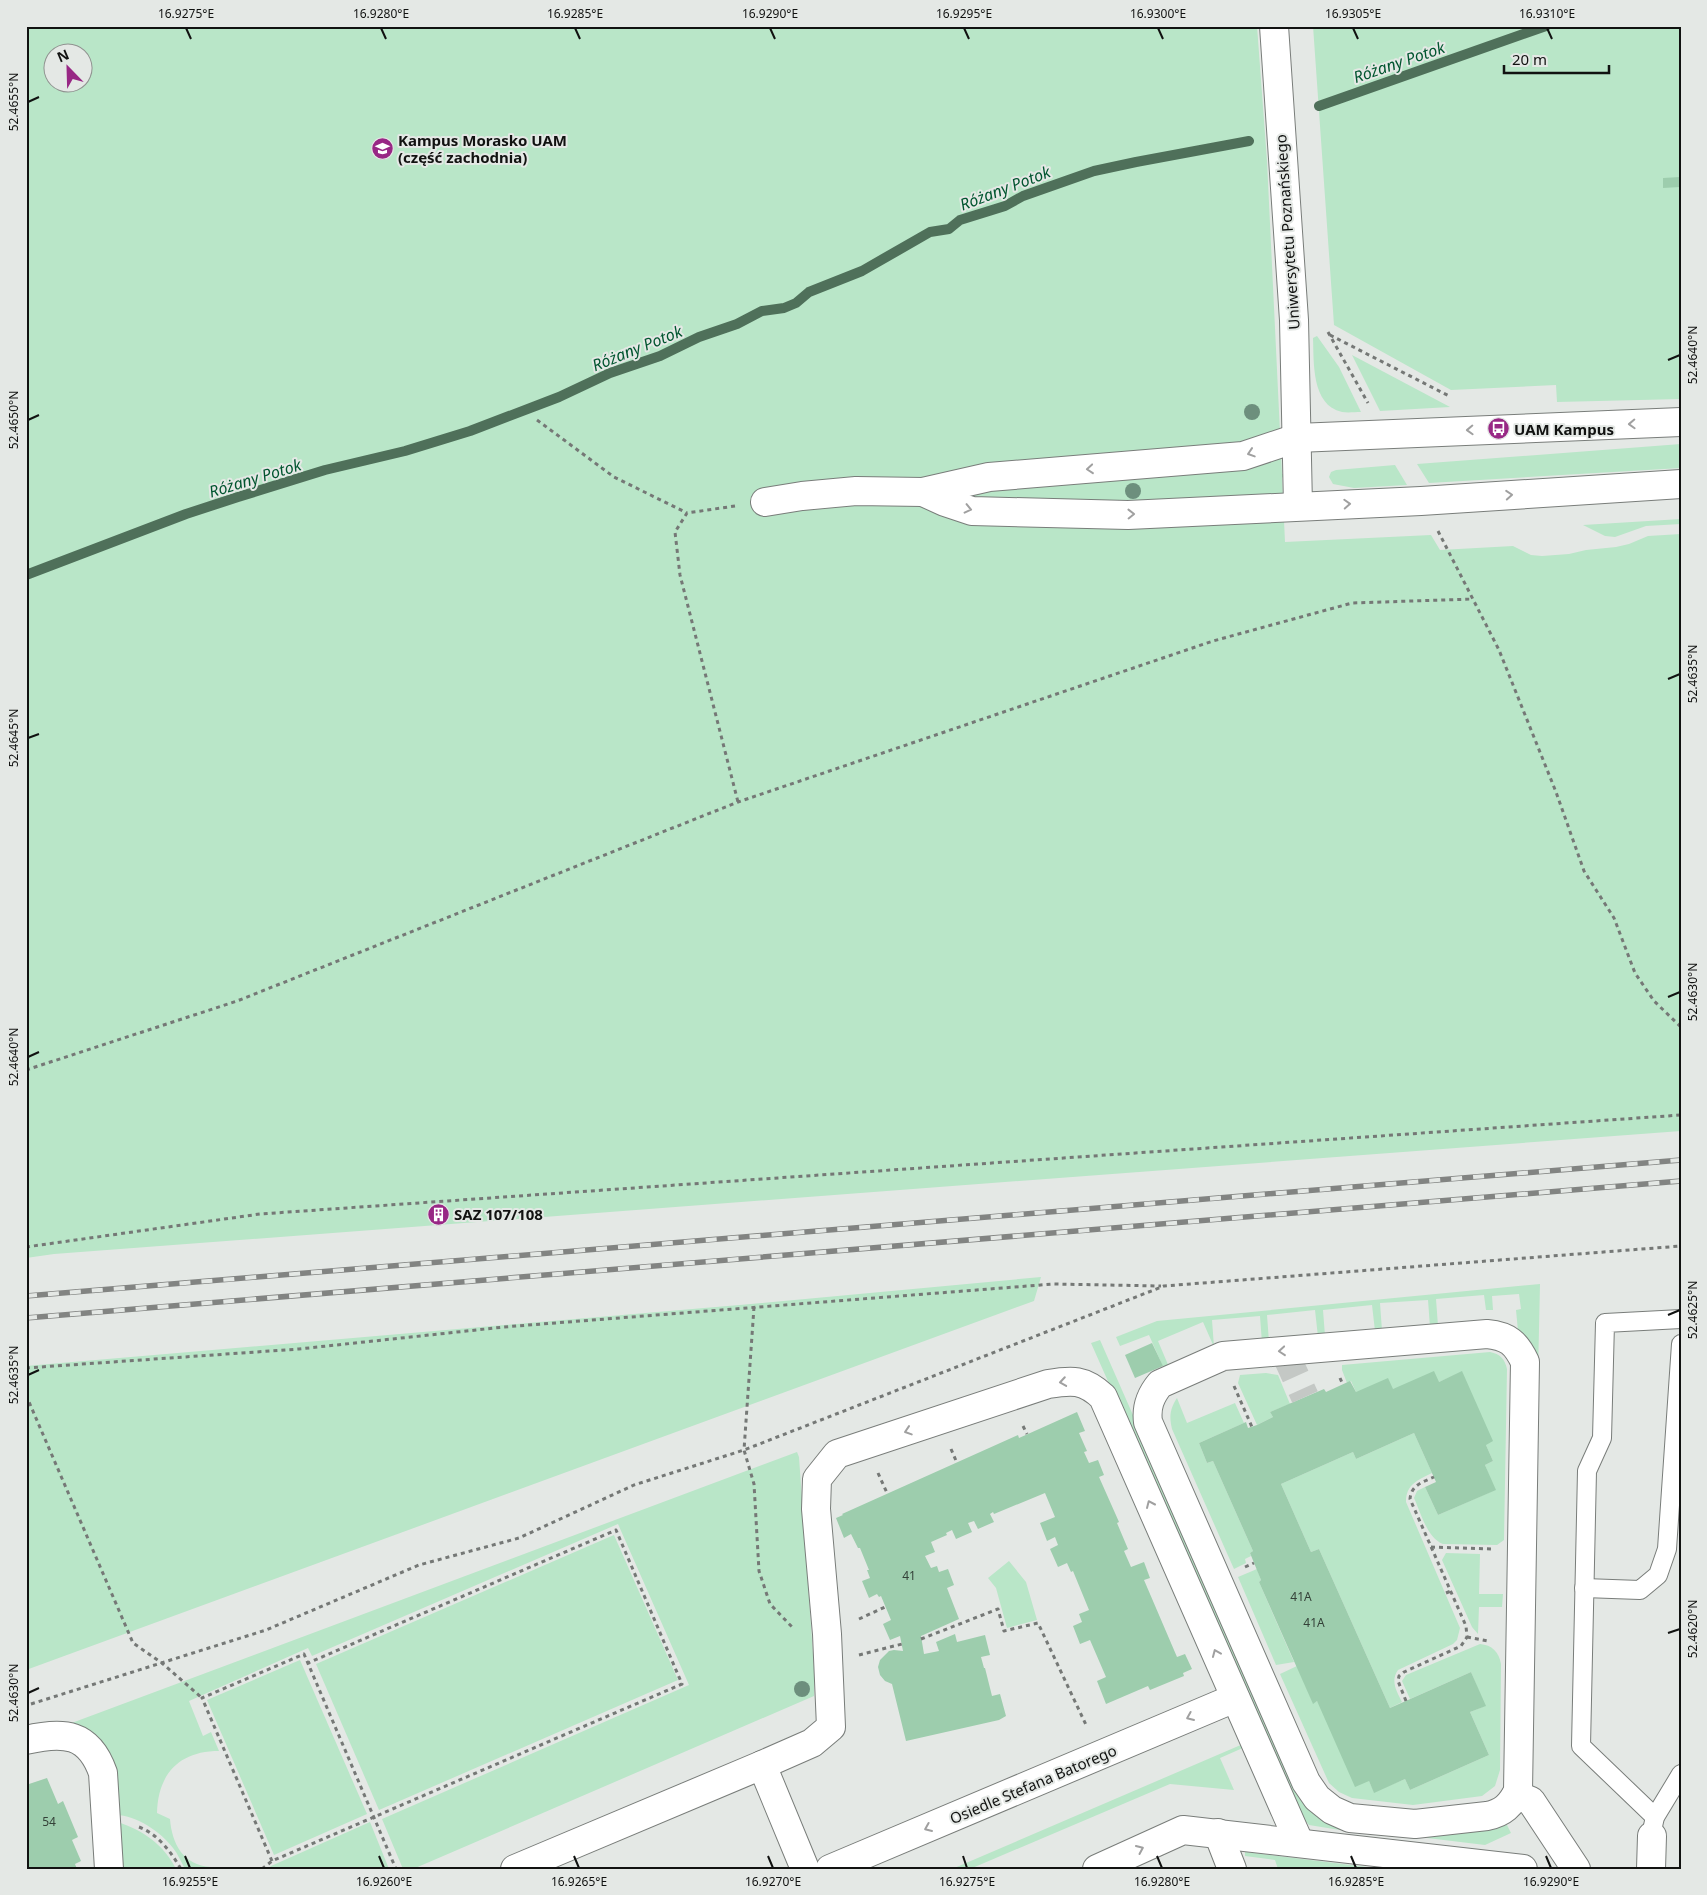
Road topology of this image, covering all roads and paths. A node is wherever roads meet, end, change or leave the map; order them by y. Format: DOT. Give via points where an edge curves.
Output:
graph roads {
  1 [pos="1274,26"];
  2 [pos="1326,328"];
  3 [pos="1330,335"];
  4 [pos="1458,397"];
  5 [pos="537,420"];
  6 [pos="1681,422"];
  7 [pos="1384,434"];
  8 [pos="1297,438"];
  9 [pos="1681,484"];
  10 [pos="923,492"];
  11 [pos="1422,501"];
  12 [pos="765,502"];
  13 [pos="1298,506"];
  14 [pos="687,513"];
  15 [pos="1473,599"];
  16 [pos="738,802"];
  17 [pos="1681,1028"];
  18 [pos="26,1070"];
  19 [pos="1681,1115"];
  20 [pos="26,1246"];
  21 [pos="1164,1286"];
  22 [pos="754,1307"];
  23 [pos="1681,1319"];
  24 [pos="1681,1344"];
  25 [pos="26,1368"];
  26 [pos="1232,1381"];
  27 [pos="26,1395"];
  28 [pos="1252,1427"];
  29 [pos="1434,1477"];
  30 [pos="1431,1548"];
  31 [pos="1498,1549"];
  32 [pos="1584,1588"];
  33 [pos="1451,1591"];
  34 [pos="1446,1593"];
  35 [pos="921,1639"];
  36 [pos="902,1644"];
  37 [pos="308,1663"];
  38 [pos="828,1663"];
  39 [pos="202,1698"];
  40 [pos="1235,1698"];
  41 [pos="1406,1701"];
  42 [pos="26,1740"];
  43 [pos="1100,1755"];
  44 [pos="762,1765"];
  45 [pos="1681,1774"];
  46 [pos="1516,1796"];
  47 [pos="106,1816"];
  48 [pos="374,1816"];
  49 [pos="1653,1827"];
  50 [pos="1218,1834"];
  51 [pos="1299,1842"];
  52 [pos="272,1861"];
  53 [pos="109,1869"];
  54 [pos="181,1869"];
  55 [pos="262,1869"];
  56 [pos="396,1869"];
  57 [pos="515,1869"];
  58 [pos="805,1869"];
  59 [pos="830,1869"];
  60 [pos="1097,1869"];
  61 [pos="1232,1869"];
  62 [pos="1523,1869"];
  63 [pos="1576,1869"];
  64 [pos="1651,1869"];
  1 -- 8 [label="street, Uniwersytetu Poznańskiego" via="1294,320"];
  2 -- 3 [label="path"];
  3 -- 4 [label="path" via="1449,397"];
  3 -- 7 [label="path"];
  5 -- 14 [label="path" via="614,477"];
  6 -- 7 [label="street, one-way"];
  7 -- 8 [label="street"];
  8 -- 10 [label="street, one-way" via="1243,456 989,477"];
  8 -- 13 [label="street, Uniwersytetu Poznańskiego"];
  11 -- 9 [label="street, one-way"];
  10 -- 12 [label="street" via="856,491"];
  10 -- 13 [label="street, one-way" via="972,511 1128,515"];
  13 -- 11 [label="street, one-way"];
  11 -- 15 [label="path"];
  12 -- 14 [label="path"];
  14 -- 16 [label="path" via="675,532 680,575"];
  15 -- 16 [label="path" via="1352,603 1222,639 1092,681"];
  15 -- 17 [label="path" via="1499,650 1584,871 1614,918 1635,973 1654,1002"];
  16 -- 18 [label="path" via="236,1001"];
  19 -- 20 [label="path" via="260,1214"];
  21 -- 22 [label="path" via="1053,1284"];
  22 -- 25 [label="path" via="504,1327 299,1349"];
  22 -- 38 [label="path" via="744,1450 754,1484 759,1571 770,1604"];
  23 -- 32 [label="lane" via="1604,1323 1602,1438 1587,1471"];
  24 -- 32 [label="lane" via="1668,1549 1658,1574 1640,1590"];
  26 -- 28 [label="path"];
  27 -- 39 [label="path" via="133,1643"];
  29 -- 30 [label="path" via="1415,1486 1410,1499"];
  30 -- 31 [label="path"];
  30 -- 33 [label="path"];
  32 -- 49 [label="lane" via="1580,1746"];
  33 -- 34 [label="path"];
  33 -- 41 [label="path" via="1466,1626 1467,1637 1461,1646 1401,1673 1398,1681"];
  35 -- 43 [label="path" via="998,1609 1004,1631 1038,1624"];
  36 -- 38 [label="path"];
  37 -- 39 [label="path" via="304,1654"];
  37 -- 48 [label="path"];
  37 -- 48 [label="path" via="616,1530 682,1684"];
  40 -- 38 [label="street, one-way" via="1103,1397 1092,1387 1071,1380 1048,1384 837,1454 817,1479 816,1509"];
  38 -- 44 [label="street" via="831,1727 812,1743"];
  39 -- 52 [label="path"];
  40 -- 43 [label="street, Osiedle Stefana Batorego, one-way"];
  40 -- 51 [label="street"];
  42 -- 47 [label="street" via="61,1734 76,1738 89,1747 104,1773"];
  43 -- 59 [label="street, Osiedle Stefana Batorego, one-way"];
  44 -- 57 [label="street"];
  44 -- 58 [label="street"];
  45 -- 49 [label="lane"];
  46 -- 46 [label="street, one-way" via="1519,1780 1526,1375 1520,1350 1499,1335 1487,1334 1223,1356 1160,1384 1149,1402 1148,1422 1306,1782 1317,1798 1350,1818 1415,1824 1498,1814"];
  46 -- 63 [label="street" via="1531,1801"];
  47 -- 53 [label="street"];
  47 -- 54 [label="path" via="146,1829 169,1849"];
  48 -- 52 [label="path"];
  48 -- 56 [label="path"];
  49 -- 64 [label="street"];
  50 -- 51 [label="street"];
  60 -- 50 [label="street, one-way" via="1182,1830"];
  50 -- 61 [label="street"];
  51 -- 62 [label="street"];
  52 -- 55 [label="path"];
}
